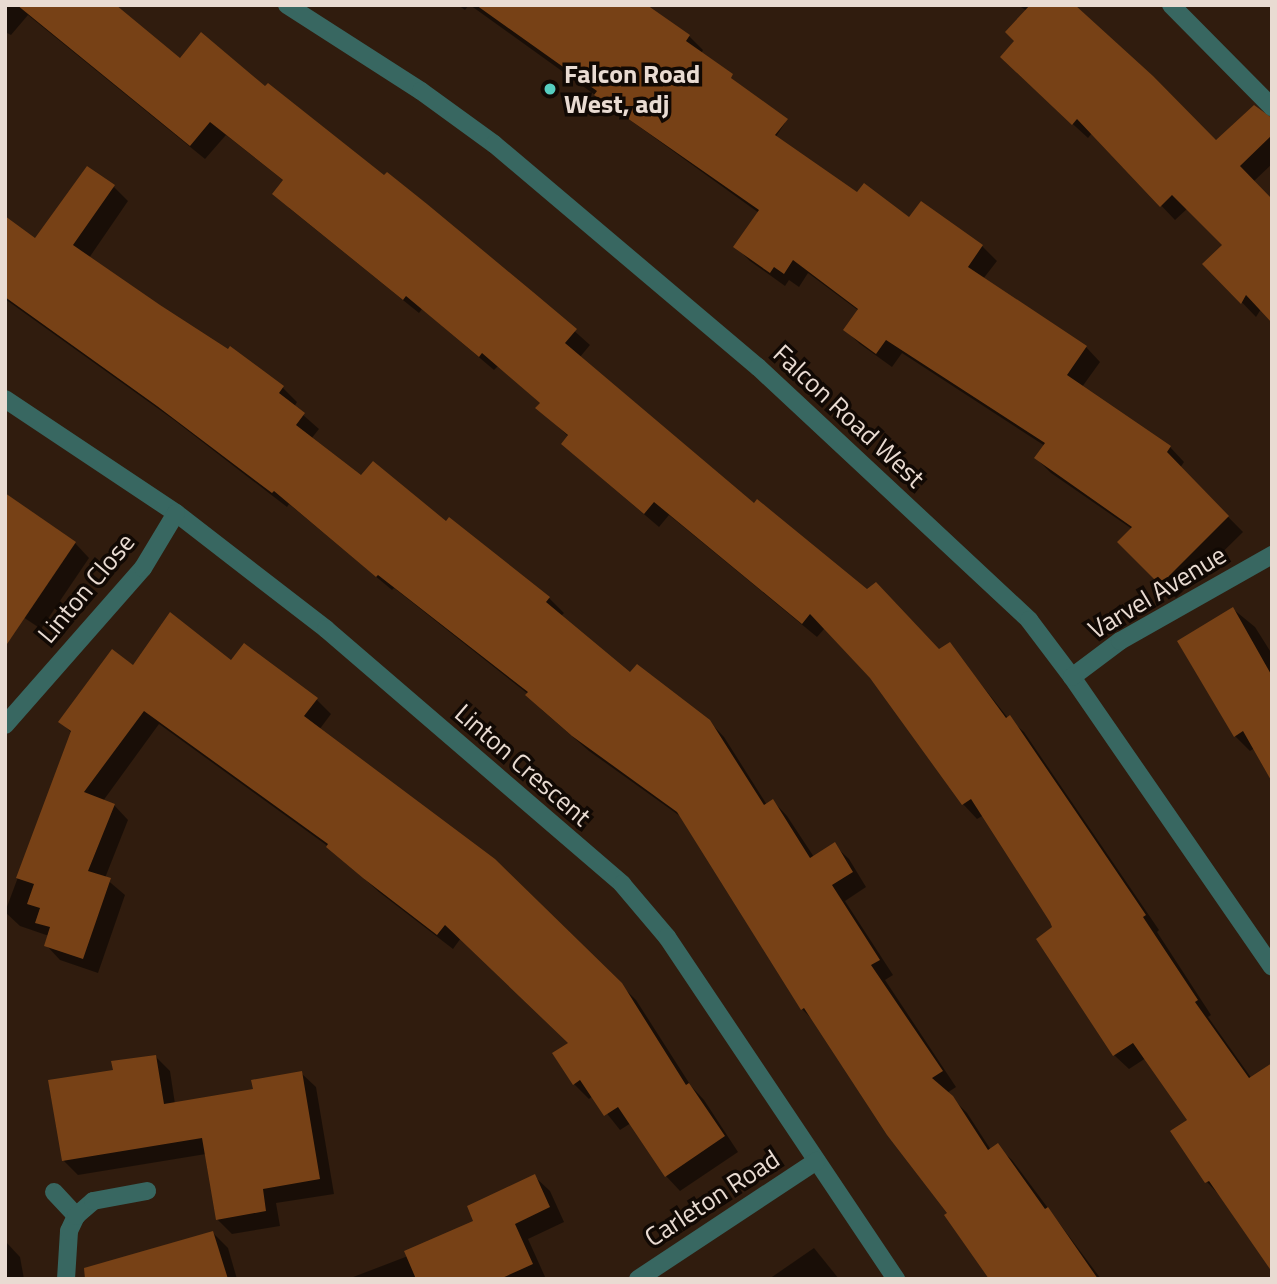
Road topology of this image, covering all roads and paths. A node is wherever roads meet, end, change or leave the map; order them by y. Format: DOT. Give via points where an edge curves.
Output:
graph roads {
  1 [pos="287,5"];
  2 [pos="1171,5"];
  3 [pos="1272,107"];
  4 [pos="5,399"];
  5 [pos="176,513"];
  6 [pos="1272,555"];
  7 [pos="1072,677"];
  8 [pos="5,725"];
  9 [pos="1272,967"];
  10 [pos="816,1161"];
  11 [pos="146,1191"];
  12 [pos="54,1192"];
  13 [pos="76,1216"];
  14 [pos="66,1279"];
  15 [pos="638,1279"];
  16 [pos="896,1279"];
  1 -- 7 [label="street, Falcon Road West" via="494,144 758,367 1029,620"];
  2 -- 3 [label="street"];
  4 -- 5 [label="street, Linton Crescent"];
  5 -- 8 [label="street, Linton Close" via="143,568"];
  5 -- 10 [label="street, Linton Crescent" via="326,629 622,884 667,937"];
  6 -- 7 [label="street, Varvel Avenue" via="1120,641"];
  7 -- 9 [label="street, Falcon Road West"];
  10 -- 15 [label="street, Carleton Road"];
  10 -- 16 [label="street, Linton Crescent"];
  11 -- 13 [label="street" via="93,1201"];
  12 -- 13 [label="street"];
  13 -- 14 [label="street" via="69,1231"];
}
